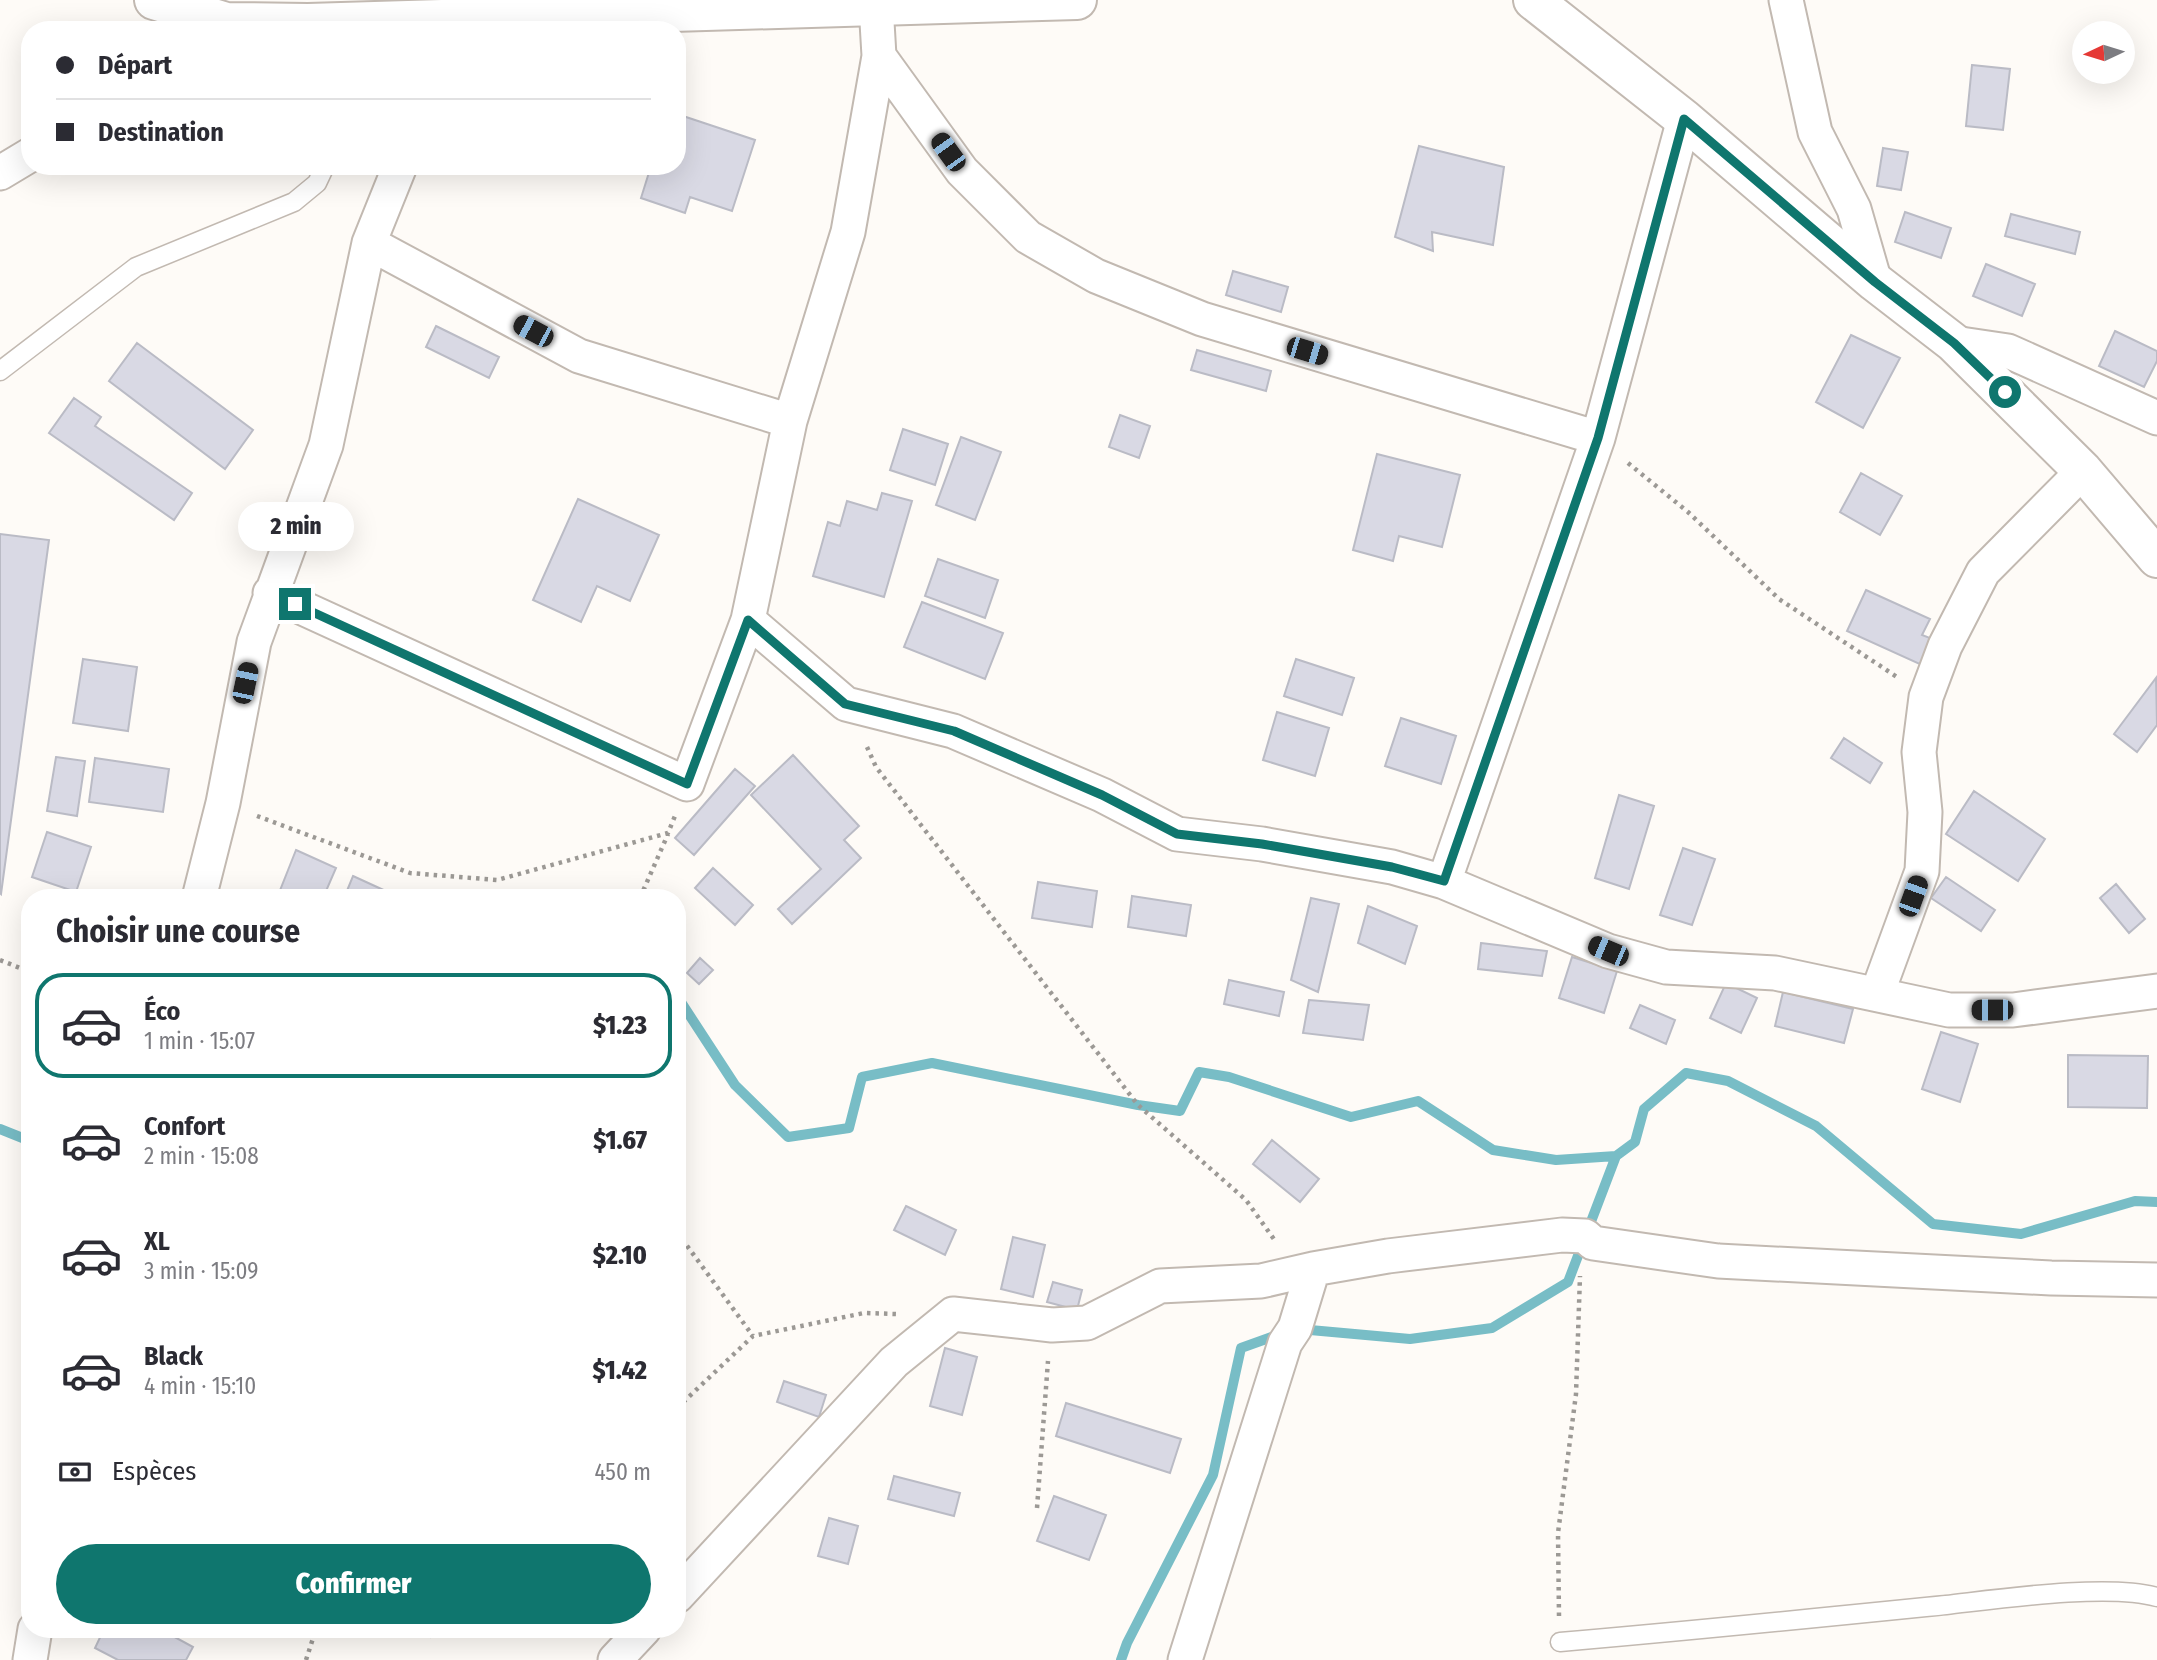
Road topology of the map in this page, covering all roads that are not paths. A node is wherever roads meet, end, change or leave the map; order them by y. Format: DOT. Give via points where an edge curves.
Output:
graph roads {
  1 [pos="153,0"];
  2 [pos="1077,0"];
  3 [pos="1533,0"];
  4 [pos="1786,0"];
  5 [pos="876,5"];
  6 [pos="208,21"];
  7 [pos="484,21"];
  8 [pos="879,56"];
  9 [pos="1684,119"];
  10 [pos="21,160"];
  11 [pos="0,173"];
  12 [pos="321,175"];
  13 [pos="396,175"];
  14 [pos="369,243"];
  15 [pos="1875,282"];
  16 [pos="1954,343"];
  17 [pos="0,371"];
  18 [pos="2157,418"];
  19 [pos="790,421"];
  20 [pos="1598,438"];
  21 [pos="2083,471"];
  22 [pos="2157,558"];
  23 [pos="270,593"];
  24 [pos="748,620"];
  25 [pos="1444,881"];
  26 [pos="201,889"];
  27 [pos="2157,991"];
  28 [pos="1877,994"];
  29 [pos="1304,1271"];
  30 [pos="2157,1280"];
  31 [pos="686,1586"];
  32 [pos="2157,1597"];
  33 [pos="1195,1626"];
  34 [pos="34,1638"];
  35 [pos="636,1638"];
  36 [pos="1560,1642"];
  37 [pos="30,1660"];
  38 [pos="615,1660"];
  39 [pos="1185,1660"];
  40 [pos="1207,1660"];
  1 -- 6 [label="highway"];
  2 -- 5 [label="highway"];
  3 -- 9 [label="highway"];
  4 -- 15 [label="street" via="1815,132 1854,209"];
  5 -- 7 [label="highway"];
  5 -- 8 [label="street"];
  8 -- 19 [label="street" via="848,232"];
  8 -- 20 [label="street" via="962,171 1028,237 1096,276 1202,319"];
  9 -- 15 [label="highway"];
  9 -- 20 [label="street"];
  10 -- 11 [label="street"];
  12 -- 17 [label="lane" via="294,202 136,267"];
  13 -- 14 [label="street"];
  14 -- 19 [label="street" via="579,356"];
  14 -- 23 [label="street" via="326,445"];
  15 -- 16 [label="highway"];
  16 -- 18 [label="street" via="2008,351"];
  16 -- 21 [label="highway"];
  19 -- 24 [label="street"];
  20 -- 25 [label="street"];
  21 -- 22 [label="highway"];
  21 -- 28 [label="street" via="1983,572 1945,646 1926,697 1919,752 1925,812 1922,871"];
  23 -- 24 [label="street" via="687,784"];
  23 -- 26 [label="street" via="254,642"];
  24 -- 25 [label="street" via="845,704 954,731 1102,795 1177,834 1262,844"];
  25 -- 28 [label="street" via="1608,951 1666,967 1775,973"];
  27 -- 28 [label="street" via="2000,1010 1949,1010"];
  29 -- 30 [label="street" via="1562,1235 1718,1261 2051,1279"];
  29 -- 31 [label="street" via="1261,1281 1160,1286 1087,1323 1052,1325 953,1314 894,1362"];
  29 -- 33 [label="street" via="1295,1328 1284,1343"];
  32 -- 36 [label="lane" via="2076,1594 1992,1600"];
  33 -- 39 [label="street"];
  33 -- 40 [label="street"];
  34 -- 37 [label="street"];
  35 -- 38 [label="street"];
}
